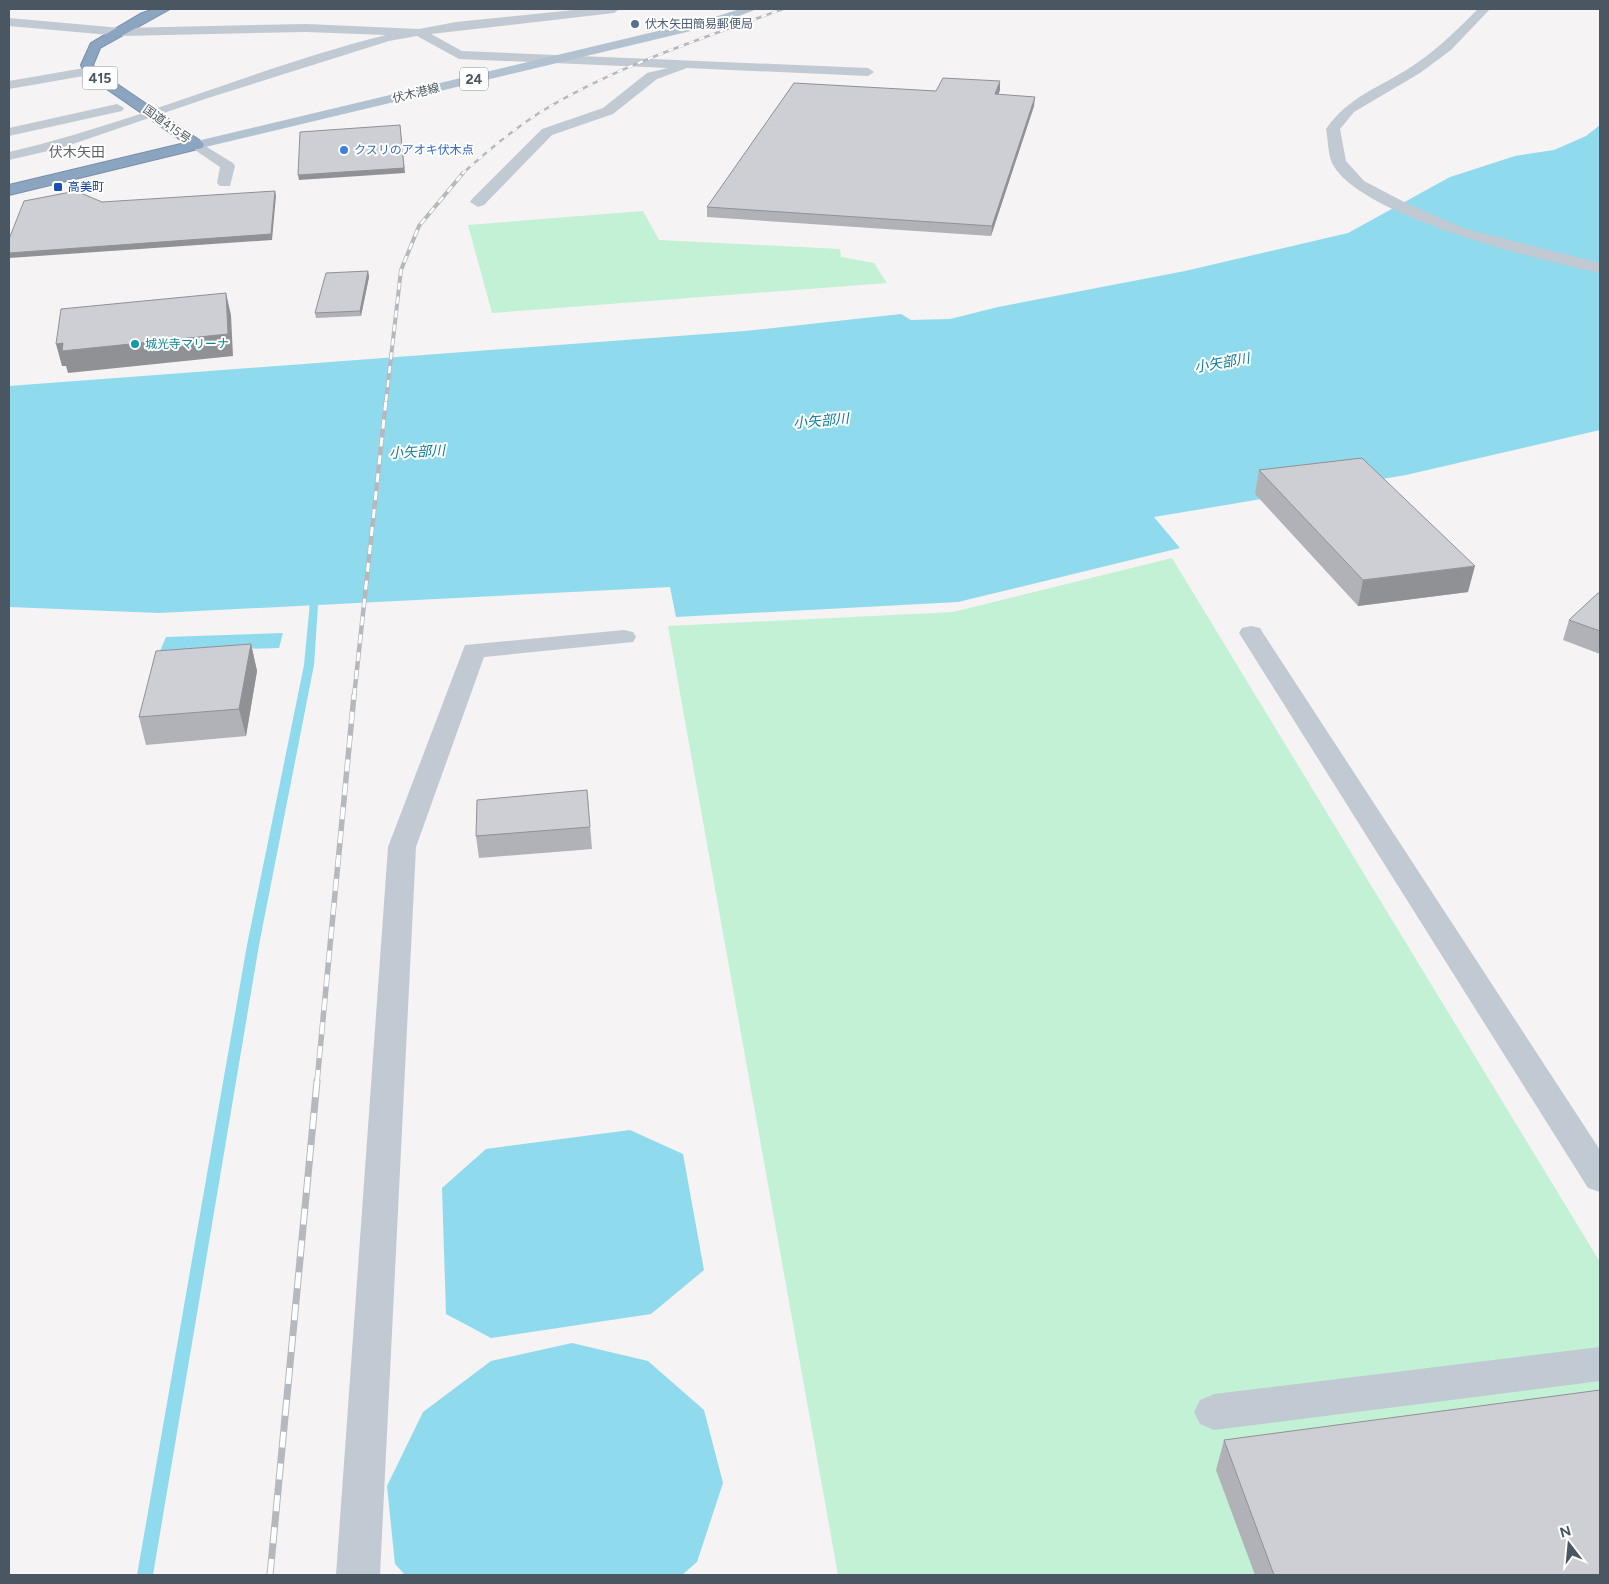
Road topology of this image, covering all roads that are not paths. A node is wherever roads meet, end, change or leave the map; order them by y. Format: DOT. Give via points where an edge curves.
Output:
graph roads {
  1 [pos="164,9"];
  2 [pos="614,9"];
  3 [pos="751,9"];
  4 [pos="1484,9"];
  5 [pos="440,14"];
  6 [pos="9,22"];
  7 [pos="456,26"];
  8 [pos="121,32"];
  9 [pos="418,32"];
  10 [pos="611,47"];
  11 [pos="552,60"];
  12 [pos="632,60"];
  13 [pos="697,64"];
  14 [pos="34,67"];
  15 [pos="89,68"];
  16 [pos="868,72"];
  17 [pos="9,85"];
  18 [pos="138,104"];
  19 [pos="151,113"];
  20 [pos="9,132"];
  21 [pos="197,146"];
  22 [pos="9,156"];
  23 [pos="225,183"];
  24 [pos="9,190"];
  25 [pos="478,202"];
  26 [pos="1600,268"];
  27 [pos="1251,633"];
  28 [pos="624,637"];
  29 [pos="1600,1178"];
  30 [pos="1600,1364"];
  31 [pos="1214,1412"];
  32 [pos="358,1575"];
  1 -- 8 [label="highway, 415"];
  2 -- 7 [label="street"];
  3 -- 10 [label="main road, 伏木港線 / 24"];
  4 -- 26 [label="street" via="1447,47 1415,70 1349,108 1333,129 1339,162 1359,184 1460,232"];
  5 -- 7 [label="street"];
  6 -- 8 [label="street"];
  7 -- 9 [label="street"];
  8 -- 9 [label="street" via="297,23"];
  8 -- 15 [label="highway, 415" via="94,46"];
  9 -- 11 [label="street" via="459,55"];
  9 -- 19 [label="street" via="377,41"];
  10 -- 11 [label="main road, 伏木港線 / 24"];
  10 -- 12 [label="street"];
  11 -- 12 [label="street"];
  11 -- 21 [label="main road, 伏木港線 / 24"];
  12 -- 13 [label="street"];
  13 -- 16 [label="street"];
  13 -- 25 [label="street" via="652,76 608,111 546,132"];
  14 -- 15 [label="street"];
  15 -- 17 [label="street"];
  15 -- 18 [label="highway, 国道415号 / 415"];
  18 -- 19 [label="highway, 国道415号 / 415"];
  18 -- 20 [label="street"];
  19 -- 21 [label="highway, 国道415号 / 415"];
  19 -- 22 [label="street" via="56,145"];
  21 -- 23 [label="street" via="228,166"];
  21 -- 24 [label="highway, 国道415号"];
  27 -- 29 [label="street"];
  28 -- 32 [label="street" via="474,650 402,847"];
  30 -- 31 [label="street"];
}
